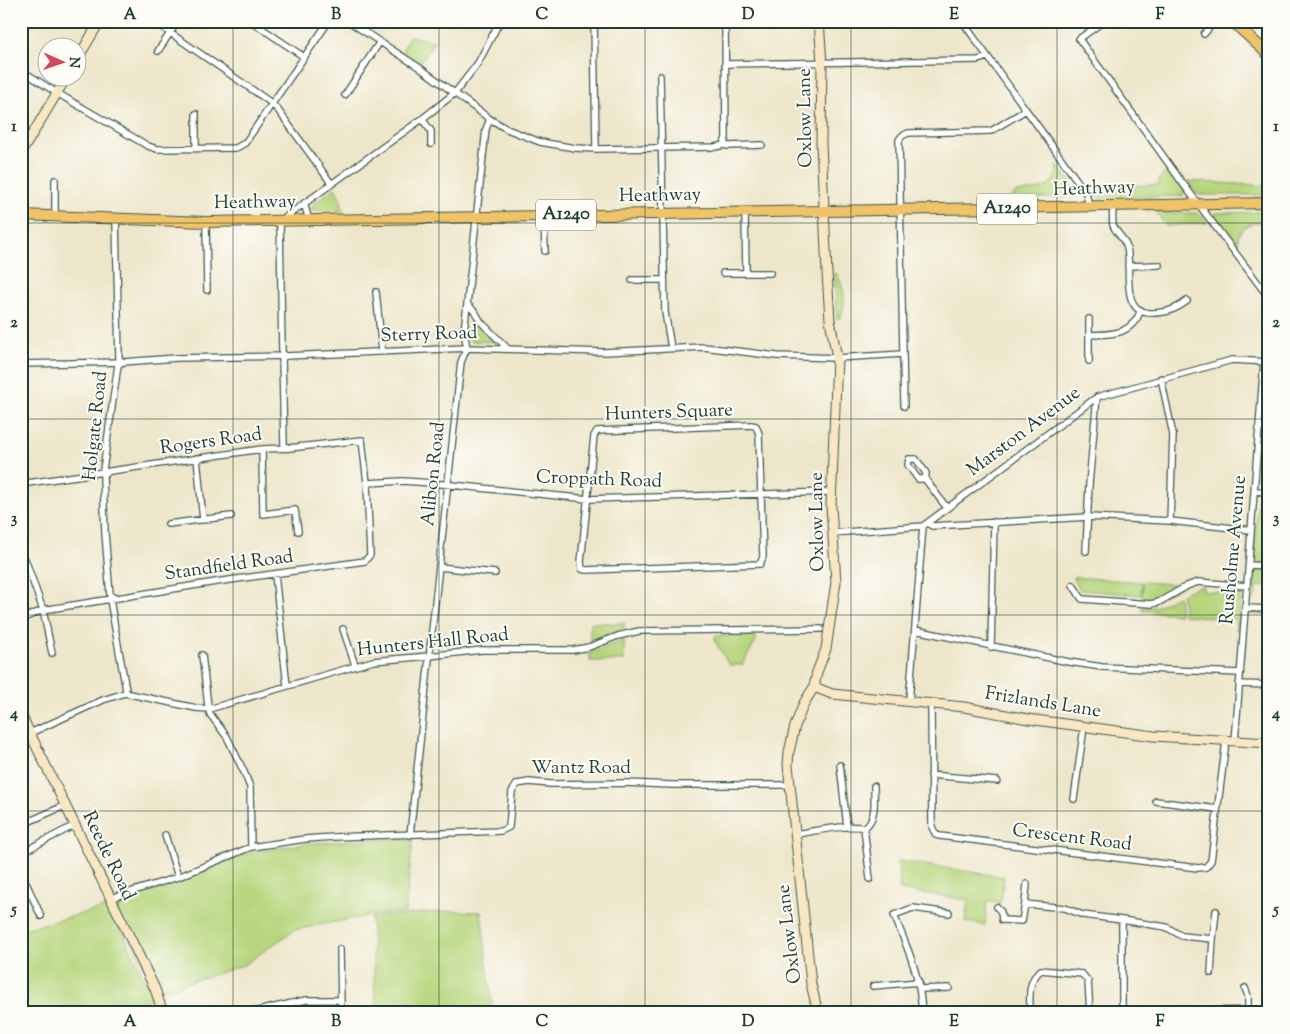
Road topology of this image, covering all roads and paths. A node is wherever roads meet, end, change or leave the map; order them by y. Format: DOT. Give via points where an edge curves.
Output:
graph roads {
  1 [pos="100,21"];
  2 [pos="153,21"];
  3 [pos="178,21"];
  4 [pos="251,21"];
  5 [pos="329,21"];
  6 [pos="348,21"];
  7 [pos="500,21"];
  8 [pos="594,21"];
  9 [pos="725,21"];
  10 [pos="819,21"];
  11 [pos="962,21"];
  12 [pos="1104,21"];
  13 [pos="1215,21"];
  14 [pos="1232,21"];
  15 [pos="170,33"];
  16 [pos="1204,34"];
  17 [pos="88,41"];
  18 [pos="380,43"];
  19 [pos="158,51"];
  20 [pos="1269,55"];
  21 [pos="987,56"];
  22 [pos="304,57"];
  23 [pos="822,63"];
  24 [pos="725,64"];
  25 [pos="21,70"];
  26 [pos="660,76"];
  27 [pos="60,88"];
  28 [pos="57,93"];
  29 [pos="455,94"];
  30 [pos="345,95"];
  31 [pos="272,104"];
  32 [pos="1026,110"];
  33 [pos="196,114"];
  34 [pos="490,118"];
  35 [pos="422,119"];
  36 [pos="430,144"];
  37 [pos="724,145"];
  38 [pos="762,145"];
  39 [pos="661,147"];
  40 [pos="196,149"];
  41 [pos="596,149"];
  42 [pos="21,153"];
  43 [pos="55,180"];
  44 [pos="331,183"];
  45 [pos="304,203"];
  46 [pos="1269,203"];
  47 [pos="1198,204"];
  48 [pos="1089,206"];
  49 [pos="1113,206"];
  50 [pos="824,210"];
  51 [pos="900,210"];
  52 [pos="745,212"];
  53 [pos="663,213"];
  54 [pos="21,215"];
  55 [pos="544,215"];
  56 [pos="476,216"];
  57 [pos="55,217"];
  58 [pos="116,220"];
  59 [pos="280,220"];
  60 [pos="309,220"];
  61 [pos="206,222"];
  62 [pos="545,251"];
  63 [pos="1128,266"];
  64 [pos="1159,266"];
  65 [pos="746,273"];
  66 [pos="770,273"];
  67 [pos="724,274"];
  68 [pos="632,280"];
  69 [pos="664,280"];
  70 [pos="207,290"];
  71 [pos="376,292"];
  72 [pos="1269,294"];
  73 [pos="1187,301"];
  74 [pos="467,304"];
  75 [pos="1141,310"];
  76 [pos="1089,319"];
  77 [pos="1089,335"];
  78 [pos="467,348"];
  79 [pos="508,348"];
  80 [pos="671,348"];
  81 [pos="382,351"];
  82 [pos="903,354"];
  83 [pos="286,356"];
  84 [pos="837,358"];
  85 [pos="1089,361"];
  86 [pos="123,362"];
  87 [pos="1266,362"];
  88 [pos="21,364"];
  89 [pos="1161,378"];
  90 [pos="1096,397"];
  91 [pos="904,406"];
  92 [pos="1259,427"];
  93 [pos="1269,428"];
  94 [pos="288,448"];
  95 [pos="262,449"];
  96 [pos="197,458"];
  97 [pos="107,473"];
  98 [pos="925,479"];
  99 [pos="367,483"];
  100 [pos="21,484"];
  101 [pos="448,484"];
  102 [pos="1254,491"];
  103 [pos="831,492"];
  104 [pos="1269,492"];
  105 [pos="760,494"];
  106 [pos="588,499"];
  107 [pos="947,508"];
  108 [pos="232,516"];
  109 [pos="1088,517"];
  110 [pos="203,520"];
  111 [pos="1170,521"];
  112 [pos="994,522"];
  113 [pos="168,524"];
  114 [pos="925,525"];
  115 [pos="1251,530"];
  116 [pos="298,531"];
  117 [pos="834,533"];
  118 [pos="1086,551"];
  119 [pos="25,559"];
  120 [pos="1249,565"];
  121 [pos="1269,566"];
  122 [pos="439,567"];
  123 [pos="495,572"];
  124 [pos="275,575"];
  125 [pos="1073,585"];
  126 [pos="1247,586"];
  127 [pos="114,598"];
  128 [pos="1245,608"];
  129 [pos="1269,609"];
  130 [pos="43,610"];
  131 [pos="21,619"];
  132 [pos="343,629"];
  133 [pos="821,629"];
  134 [pos="915,630"];
  135 [pos="991,647"];
  136 [pos="52,653"];
  137 [pos="202,655"];
  138 [pos="429,656"];
  139 [pos="355,665"];
  140 [pos="1240,673"];
  141 [pos="1239,684"];
  142 [pos="1269,685"];
  143 [pos="287,686"];
  144 [pos="814,686"];
  145 [pos="125,693"];
  146 [pos="909,702"];
  147 [pos="931,704"];
  148 [pos="209,709"];
  149 [pos="21,714"];
  150 [pos="1084,727"];
  151 [pos="30,733"];
  152 [pos="1230,742"];
  153 [pos="1269,743"];
  154 [pos="840,765"];
  155 [pos="931,775"];
  156 [pos="997,781"];
  157 [pos="790,785"];
  158 [pos="874,786"];
  159 [pos="1074,799"];
  160 [pos="1156,801"];
  161 [pos="66,805"];
  162 [pos="1217,809"];
  163 [pos="21,825"];
  164 [pos="75,826"];
  165 [pos="847,827"];
  166 [pos="864,828"];
  167 [pos="795,834"];
  168 [pos="165,835"];
  169 [pos="410,835"];
  170 [pos="251,847"];
  171 [pos="21,853"];
  172 [pos="22,877"];
  173 [pos="178,877"];
  174 [pos="870,879"];
  175 [pos="1027,884"];
  176 [pos="111,898"];
  177 [pos="1026,904"];
  178 [pos="997,908"];
  179 [pos="1216,911"];
  180 [pos="949,913"];
  181 [pos="42,916"];
  182 [pos="1122,920"];
  183 [pos="1213,939"];
  184 [pos="340,949"];
  185 [pos="1211,973"];
  186 [pos="919,982"];
  187 [pos="873,986"];
  188 [pos="949,988"];
  189 [pos="1245,988"];
  190 [pos="920,989"];
  191 [pos="341,1000"];
  192 [pos="1248,1012"];
  193 [pos="1269,1012"];
  194 [pos="163,1013"];
  195 [pos="248,1013"];
  196 [pos="341,1013"];
  197 [pos="818,1013"];
  198 [pos="922,1013"];
  199 [pos="1030,1013"];
  200 [pos="1090,1013"];
  201 [pos="1122,1013"];
  202 [pos="1192,1013"];
  1 -- 17 [label="street"];
  2 -- 15 [label="street"];
  3 -- 15 [label="street"];
  4 -- 22 [label="street"];
  5 -- 22 [label="street"];
  6 -- 18 [label="street"];
  7 -- 29 [label="street" via="478,63"];
  8 -- 41 [label="street"];
  9 -- 24 [label="street"];
  10 -- 23 [label="street, Oxlow Lane"];
  11 -- 21 [label="street"];
  12 -- 47 [label="street" via="1079,40"];
  13 -- 16 [label="street"];
  14 -- 20 [label="main road"];
  15 -- 19 [label="street"];
  15 -- 31 [label="street"];
  18 -- 29 [label="street" via="398,52"];
  18 -- 30 [label="street"];
  21 -- 23 [label="street" via="978,60"];
  21 -- 32 [label="street"];
  22 -- 31 [label="street"];
  23 -- 24 [label="street"];
  23 -- 50 [label="street, Oxlow Lane"];
  24 -- 37 [label="street"];
  25 -- 28 [label="street"];
  26 -- 39 [label="street"];
  27 -- 28 [label="street"];
  28 -- 40 [label="street" via="148,146"];
  28 -- 42 [label="street"];
  29 -- 34 [label="street"];
  29 -- 35 [label="street"];
  31 -- 40 [label="street" via="241,146"];
  31 -- 44 [label="street"];
  32 -- 48 [label="street" via="1086,193"];
  32 -- 51 [label="street" via="991,131 908,133 902,136 899,142"];
  33 -- 40 [label="street"];
  34 -- 41 [label="street" via="507,129 540,142"];
  34 -- 56 [label="street, Alibon Road" via="486,128"];
  35 -- 36 [label="street" via="431,132"];
  35 -- 44 [label="street"];
  37 -- 38 [label="street"];
  37 -- 39 [label="street"];
  39 -- 41 [label="street"];
  39 -- 53 [label="street"];
  43 -- 57 [label="street"];
  44 -- 45 [label="street"];
  45 -- 59 [label="street"];
  45 -- 60 [label="street"];
  46 -- 47 [label="main road, Heathway / A1240"];
  47 -- 49 [label="main road, Heathway / A1240"];
  47 -- 72 [label="street"];
  48 -- 49 [label="main road, Heathway / A1240"];
  48 -- 51 [label="main road, Heathway / A1240"];
  49 -- 63 [label="street" via="1113,225 1126,245"];
  50 -- 51 [label="main road, Heathway / A1240"];
  50 -- 52 [label="main road, Heathway / A1240"];
  50 -- 84 [label="street, Oxlow Lane" via="830,320"];
  51 -- 82 [label="street"];
  52 -- 53 [label="main road, Heathway / A1240"];
  52 -- 65 [label="street"];
  53 -- 55 [label="main road, Heathway / A1240"];
  53 -- 69 [label="street"];
  54 -- 57 [label="main road, Heathway / A1240"];
  55 -- 56 [label="main road, Heathway / A1240"];
  55 -- 62 [label="street"];
  56 -- 60 [label="main road, Heathway / A1240"];
  56 -- 74 [label="street, Alibon Road"];
  57 -- 58 [label="main road, Heathway / A1240"];
  58 -- 61 [label="main road, Heathway / A1240"];
  58 -- 86 [label="street, Holgate Road" via="118,359"];
  59 -- 60 [label="main road, Heathway / A1240"];
  59 -- 61 [label="main road, Heathway / A1240"];
  59 -- 83 [label="street" via="282,353"];
  61 -- 70 [label="street"];
  63 -- 64 [label="street"];
  63 -- 75 [label="street" via="1131,298"];
  65 -- 66 [label="street"];
  65 -- 67 [label="street"];
  68 -- 69 [label="street"];
  69 -- 80 [label="street"];
  71 -- 81 [label="street"];
  73 -- 75 [label="street" via="1164,313"];
  74 -- 78 [label="street, Alibon Road" via="464,332"];
  74 -- 79 [label="street"];
  75 -- 77 [label="street" via="1134,323 1124,330 1112,335"];
  76 -- 77 [label="street"];
  77 -- 85 [label="street"];
  78 -- 79 [label="street, Sterry Road"];
  78 -- 81 [label="street, Sterry Road"];
  78 -- 101 [label="street, Alibon Road" via="461,362"];
  79 -- 80 [label="street, Sterry Road" via="604,352"];
  80 -- 84 [label="street, Sterry Road" via="704,347 777,356"];
  81 -- 83 [label="street, Sterry Road"];
  82 -- 84 [label="street, Sterry Road"];
  82 -- 91 [label="street"];
  83 -- 86 [label="street, Sterry Road"];
  83 -- 94 [label="street" via="282,358 284,446"];
  84 -- 103 [label="street, Oxlow Lane"];
  86 -- 88 [label="street, Sterry Road"];
  86 -- 97 [label="street, Holgate Road" via="118,365 103,461 103,470"];
  87 -- 89 [label="street, Marston Avenue" via="1232,360"];
  87 -- 92 [label="street, Rusholme Avenue"];
  89 -- 90 [label="street, Marston Avenue"];
  89 -- 111 [label="street" via="1173,435"];
  90 -- 107 [label="street, Marston Avenue"];
  90 -- 109 [label="street"];
  92 -- 93 [label="street"];
  92 -- 102 [label="street, Rusholme Avenue"];
  94 -- 95 [label="street, Rogers Road"];
  94 -- 99 [label="street, Rogers Road" via="362,440"];
  95 -- 96 [label="street, Rogers Road"];
  95 -- 116 [label="street" via="264,514 294,510"];
  96 -- 97 [label="street, Rogers Road"];
  96 -- 110 [label="street"];
  97 -- 100 [label="street, Rogers Road"];
  97 -- 127 [label="street, Holgate Road" via="103,476 105,533 110,595"];
  98 -- 107 [label="street"];
  99 -- 101 [label="street, Croppath Road"];
  99 -- 124 [label="street, Standfield Road" via="370,555 365,561"];
  101 -- 106 [label="street, Croppath Road"];
  101 -- 122 [label="street, Alibon Road"];
  102 -- 104 [label="street"];
  102 -- 115 [label="street, Rusholme Avenue"];
  103 -- 105 [label="street, Croppath Road"];
  103 -- 117 [label="street, Oxlow Lane"];
  105 -- 106 [label="street, Croppath Road"];
  105 -- 106 [label="street, Hunters Square" via="758,429 751,425 597,431"];
  105 -- 106 [label="street, Hunters Square" via="763,557 760,564 586,570 581,562"];
  107 -- 114 [label="street, Marston Avenue"];
  108 -- 110 [label="street"];
  109 -- 111 [label="street"];
  109 -- 112 [label="street"];
  109 -- 118 [label="street"];
  110 -- 113 [label="street"];
  111 -- 115 [label="street"];
  112 -- 114 [label="street"];
  112 -- 135 [label="street"];
  114 -- 117 [label="street"];
  114 -- 134 [label="street"];
  115 -- 120 [label="street, Rusholme Avenue"];
  117 -- 144 [label="street, Oxlow Lane" via="835,588 826,649"];
  119 -- 130 [label="street"];
  120 -- 121 [label="street"];
  120 -- 126 [label="street, Rusholme Avenue"];
  122 -- 123 [label="street"];
  122 -- 138 [label="street, Alibon Road"];
  124 -- 127 [label="street, Standfield Road"];
  124 -- 143 [label="street"];
  125 -- 126 [label="street" via="1082,599 1146,604 1159,602 1198,582"];
  126 -- 128 [label="street, Rusholme Avenue"];
  127 -- 130 [label="street, Standfield Road"];
  127 -- 145 [label="street, Holgate Road" via="110,600"];
  128 -- 129 [label="street"];
  128 -- 140 [label="street, Rusholme Avenue"];
  130 -- 131 [label="street, Standfield Road"];
  130 -- 136 [label="street"];
  132 -- 139 [label="street"];
  133 -- 138 [label="street, Hunters Hall Road" via="639,631 573,650 482,650"];
  134 -- 135 [label="street"];
  134 -- 146 [label="street"];
  135 -- 140 [label="street" via="1102,667"];
  137 -- 148 [label="street"];
  138 -- 139 [label="street, Hunters Hall Road" via="373,660"];
  138 -- 169 [label="street, Alibon Road"];
  139 -- 143 [label="street, Hunters Hall Road"];
  140 -- 141 [label="street, Rusholme Avenue"];
  141 -- 142 [label="street"];
  141 -- 152 [label="street, Rusholme Avenue"];
  143 -- 148 [label="street, Hunters Hall Road"];
  144 -- 146 [label="street, Frizlands Lane" via="832,694"];
  144 -- 157 [label="street, Oxlow Lane" via="791,740"];
  145 -- 148 [label="street, Hunters Hall Road"];
  145 -- 151 [label="street"];
  146 -- 147 [label="street, Frizlands Lane"];
  147 -- 150 [label="street, Frizlands Lane"];
  147 -- 155 [label="street, Crescent Road"];
  148 -- 170 [label="street" via="227,737 250,787"];
  149 -- 151 [label="street, Reede Road"];
  150 -- 152 [label="street, Frizlands Lane"];
  150 -- 159 [label="street"];
  151 -- 161 [label="street, Reede Road"];
  152 -- 153 [label="street, Frizlands Lane"];
  152 -- 162 [label="street, Crescent Road"];
  154 -- 165 [label="street"];
  155 -- 156 [label="street"];
  155 -- 162 [label="street, Crescent Road" via="932,827 936,835 1189,867 1202,868 1211,861"];
  157 -- 167 [label="street, Oxlow Lane"];
  157 -- 169 [label="street, Wantz Road" via="529,782 517,784 512,792 509,826 501,832"];
  158 -- 166 [label="street" via="872,820"];
  160 -- 162 [label="street"];
  161 -- 163 [label="street"];
  161 -- 164 [label="street, Reede Road"];
  164 -- 171 [label="street"];
  164 -- 176 [label="street, Reede Road"];
  165 -- 166 [label="street"];
  165 -- 167 [label="street"];
  166 -- 174 [label="street"];
  167 -- 197 [label="street, Oxlow Lane" via="811,984"];
  168 -- 173 [label="street"];
  169 -- 170 [label="street, Wantz Road" via="324,837"];
  170 -- 173 [label="street, Wantz Road"];
  172 -- 181 [label="street"];
  173 -- 176 [label="street, Wantz Road"];
  175 -- 177 [label="street"];
  176 -- 194 [label="street, Reede Road" via="155,989"];
  177 -- 178 [label="street" via="1022,922 1002,920 1002,912"];
  177 -- 182 [label="street" via="1066,908 1083,915"];
  179 -- 183 [label="street"];
  180 -- 186 [label="street" via="913,908 894,916"];
  182 -- 183 [label="street" via="1166,927 1182,936"];
  182 -- 201 [label="street"];
  183 -- 185 [label="street"];
  184 -- 191 [label="street"];
  186 -- 187 [label="street"];
  186 -- 190 [label="street"];
  188 -- 190 [label="street"];
  189 -- 192 [label="street"];
  190 -- 198 [label="street"];
  191 -- 195 [label="street" via="306,1000"];
  191 -- 196 [label="street"];
  192 -- 193 [label="main road"];
  192 -- 202 [label="main road"];
  199 -- 200 [label="street" via="1031,982 1041,970 1082,974 1088,981"];
}
